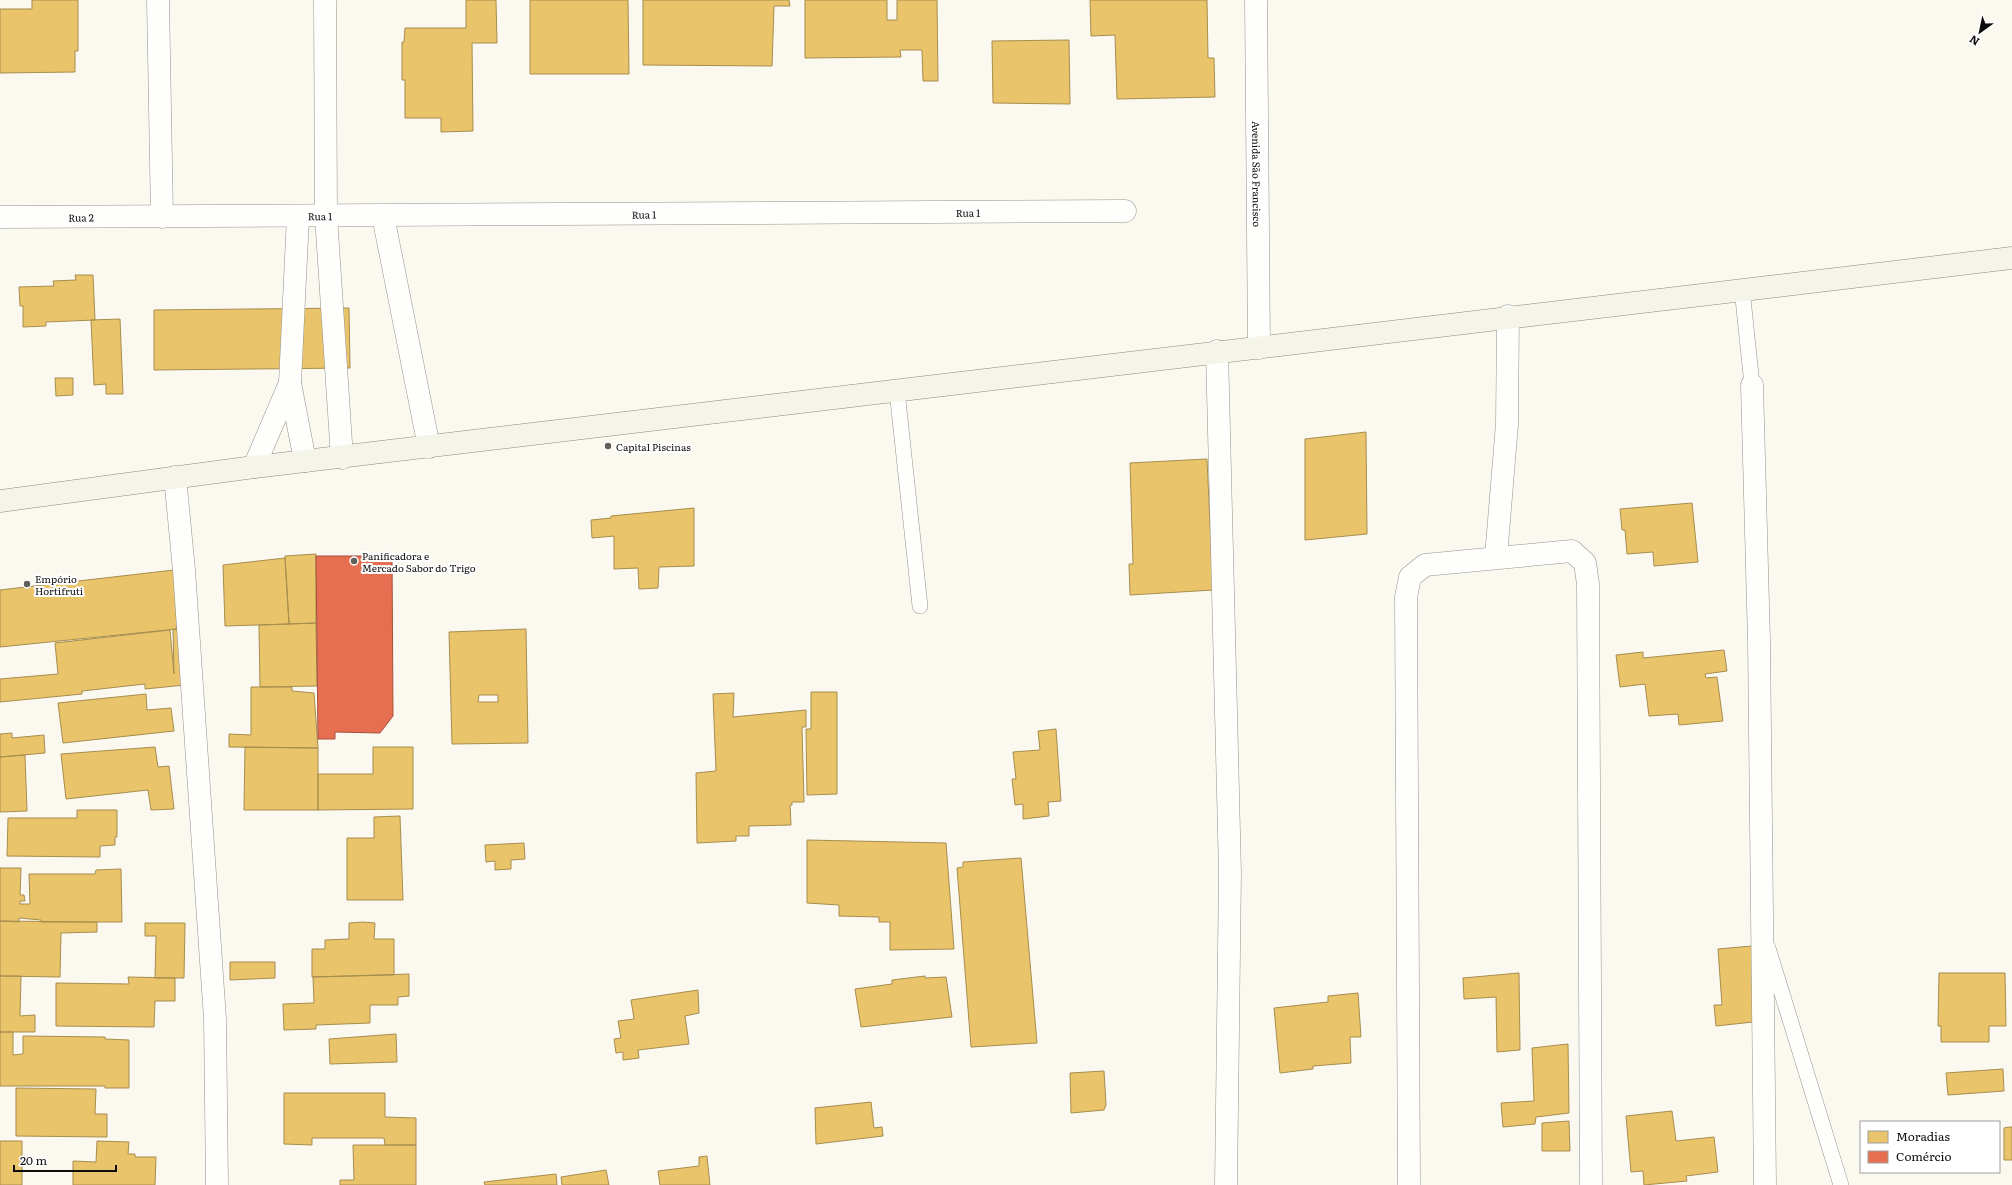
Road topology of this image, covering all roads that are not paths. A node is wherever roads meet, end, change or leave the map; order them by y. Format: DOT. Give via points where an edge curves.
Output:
graph roads {
  1 [pos="158,0"];
  2 [pos="326,0"];
  3 [pos="1256,0"];
  4 [pos="1125,211"];
  5 [pos="162,216"];
  6 [pos="298,216"];
  7 [pos="326,216"];
  8 [pos="383,216"];
  9 [pos="0,217"];
  10 [pos="2012,258"];
  11 [pos="1742,289"];
  12 [pos="1508,316"];
  13 [pos="1259,348"];
  14 [pos="1217,352"];
  15 [pos="290,383"];
  16 [pos="1752,385"];
  17 [pos="897,390"];
  18 [pos="429,447"];
  19 [pos="342,458"];
  20 [pos="305,462"];
  21 [pos="254,467"];
  22 [pos="175,477"];
  23 [pos="0,501"];
  24 [pos="1496,557"];
  25 [pos="920,606"];
  26 [pos="1762,930"];
  27 [pos="217,1185"];
  28 [pos="1226,1185"];
  29 [pos="1409,1185"];
  30 [pos="1591,1185"];
  31 [pos="1764,1185"];
  32 [pos="1841,1185"];
  1 -- 5 [label="street"];
  2 -- 7 [label="street"];
  3 -- 13 [label="street, Avenida São Francisco"];
  4 -- 8 [label="street, Rua 1"];
  5 -- 6 [label="street, Rua 1"];
  5 -- 9 [label="street, Rua 2"];
  6 -- 7 [label="street, Rua 1"];
  6 -- 15 [label="street"];
  7 -- 8 [label="street, Rua 1"];
  7 -- 19 [label="street"];
  8 -- 18 [label="street"];
  10 -- 11 [label="main road"];
  11 -- 12 [label="main road"];
  11 -- 16 [label="lane"];
  12 -- 13 [label="main road"];
  12 -- 24 [label="street" via="1507,424"];
  13 -- 14 [label="main road"];
  14 -- 17 [label="main road"];
  14 -- 28 [label="street" via="1230,873"];
  15 -- 20 [label="street"];
  15 -- 21 [label="street"];
  16 -- 26 [label="street" via="1759,641"];
  17 -- 18 [label="main road"];
  17 -- 25 [label="lane"];
  18 -- 19 [label="main road"];
  19 -- 20 [label="main road"];
  20 -- 21 [label="main road"];
  21 -- 22 [label="main road"];
  22 -- 23 [label="main road"];
  22 -- 27 [label="street" via="185,578 215,1019"];
  24 -- 29 [label="street" via="1425,565 1410,577 1406,597"];
  24 -- 30 [label="street" via="1572,551 1584,563 1588,592"];
  26 -- 31 [label="street"];
  26 -- 32 [label="lane"];
}
